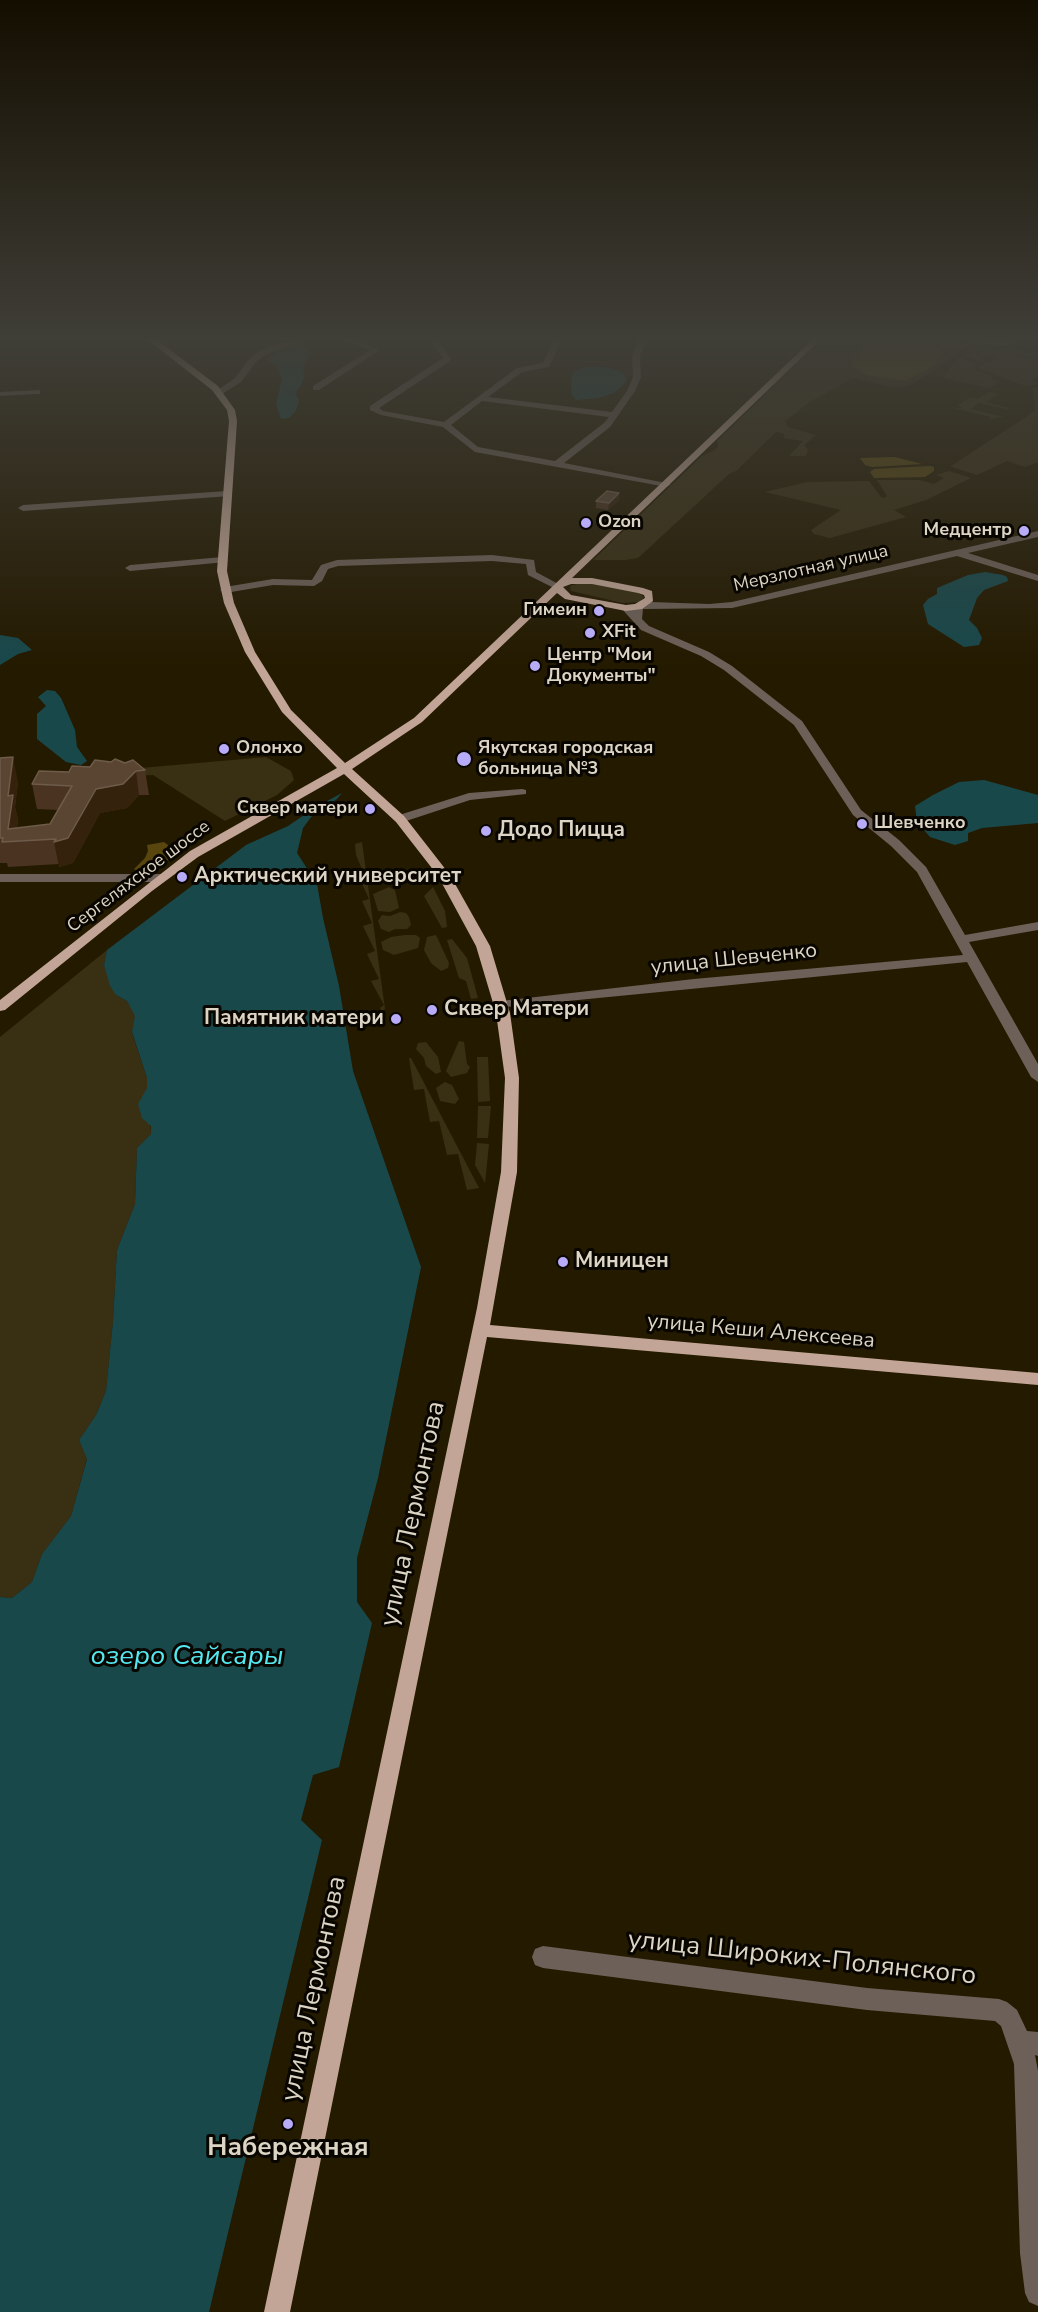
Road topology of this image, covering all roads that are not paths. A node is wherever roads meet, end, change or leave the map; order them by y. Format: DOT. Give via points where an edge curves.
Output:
graph roads {
  1 [pos="231,448"];
  2 [pos="474,448"];
  3 [pos="578,448"];
  4 [pos="704,448"];
  5 [pos="558,464"];
  6 [pos="667,484"];
  7 [pos="227,494"];
  8 [pos="23,508"];
  9 [pos="1038,534"];
  10 [pos="957,553"];
  11 [pos="223,560"];
  12 [pos="583,562"];
  13 [pos="130,568"];
  14 [pos="1038,578"];
  15 [pos="592,581"];
  16 [pos="558,586"];
  17 [pos="225,590"];
  18 [pos="568,597"];
  19 [pos="650,601"];
  20 [pos="538,605"];
  21 [pos="670,606"];
  22 [pos="627,608"];
  23 [pos="638,614"];
  24 [pos="346,769"];
  25 [pos="522,792"];
  26 [pos="400,819"];
  27 [pos="0,878"];
  28 [pos="162,878"];
  29 [pos="1038,926"];
  30 [pos="961,940"];
  31 [pos="971,958"];
  32 [pos="501,1005"];
  33 [pos="0,1007"];
  34 [pos="1038,1077"];
  35 [pos="481,1330"];
  36 [pos="1038,1379"];
  37 [pos="543,1957"];
  38 [pos="1029,2043"];
  39 [pos="1038,2293"];
  40 [pos="277,2312"];
  1 -- 7 [label="main road, улица Лермонтова"];
  2 -- 5 [label="street"];
  3 -- 5 [label="street"];
  4 -- 6 [label="main road, Сергеляхское шоссе"];
  5 -- 6 [label="street"];
  6 -- 12 [label="main road, Сергеляхское шоссе"];
  7 -- 8 [label="street"];
  7 -- 11 [label="main road, улица Лермонтова"];
  9 -- 10 [label="street, Мерзлотная улица"];
  10 -- 14 [label="street, Мерзлотная улица"];
  10 -- 21 [label="street, Мерзлотная улица" via="732,604"];
  11 -- 13 [label="street"];
  11 -- 17 [label="main road, улица Лермонтова"];
  12 -- 15 [label="main road"];
  12 -- 16 [label="main road, Сергеляхское шоссе"];
  15 -- 16 [label="main road" via="570,580"];
  15 -- 19 [label="main road" via="649,593"];
  16 -- 17 [label="street" via="531,573 531,562 492,558 337,563 324,567 314,583 273,582"];
  16 -- 18 [label="main road"];
  16 -- 20 [label="main road, Сергеляхское шоссе"];
  17 -- 24 [label="main road, улица Лермонтова" via="250,652 287,712"];
  18 -- 20 [label="main road"];
  18 -- 22 [label="main road"];
  19 -- 21 [label="street"];
  19 -- 23 [label="main road"];
  20 -- 24 [label="main road, Сергеляхское шоссе" via="418,720"];
  21 -- 23 [label="street"];
  22 -- 23 [label="street"];
  23 -- 30 [label="street" via="645,627 728,668 794,719 857,812 922,870"];
  24 -- 26 [label="main road, улица Лермонтова"];
  24 -- 28 [label="main road, Сергеляхское шоссе" via="229,833"];
  25 -- 26 [label="street" via="469,798"];
  26 -- 32 [label="main road, улица Лермонтова" via="444,874 462,904 483,946"];
  27 -- 28 [label="street"];
  28 -- 33 [label="main road, Сергеляхское шоссе"];
  29 -- 30 [label="street"];
  30 -- 31 [label="street"];
  31 -- 32 [label="street, улица Шевченко"];
  31 -- 34 [label="street"];
  32 -- 35 [label="main road, улица Лермонтова" via="512,1078 509,1172"];
  35 -- 36 [label="main road, улица Кеши Алексеева"];
  35 -- 40 [label="main road, улица Лермонтова"];
  37 -- 38 [label="street, улица Широких-Полянского" via="867,1999 999,2010"];
  38 -- 39 [label="street" via="1026,2064 1031,2205"];
}
